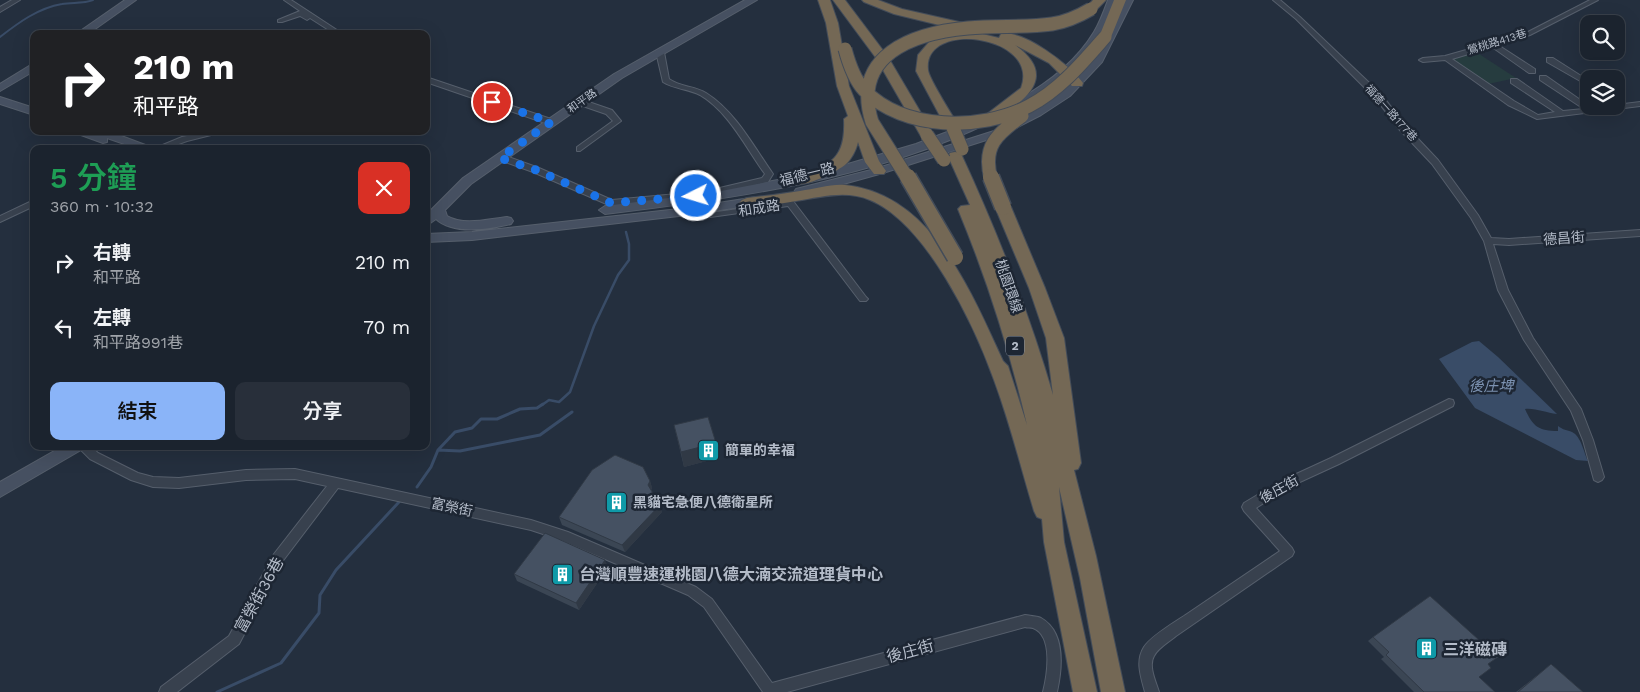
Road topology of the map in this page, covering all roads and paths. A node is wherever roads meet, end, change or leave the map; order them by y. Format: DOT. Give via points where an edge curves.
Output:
graph roads {
  1 [pos="18,0"];
  2 [pos="132,0"];
  3 [pos="287,0"];
  4 [pos="752,0"];
  5 [pos="824,0"];
  6 [pos="839,0"];
  7 [pos="850,0"];
  8 [pos="868,0"];
  9 [pos="874,0"];
  10 [pos="1128,0"];
  11 [pos="1276,0"];
  12 [pos="1595,0"];
  13 [pos="1094,3"];
  14 [pos="1117,3"];
  15 [pos="0,10"];
  16 [pos="308,18"];
  17 [pos="280,21"];
  18 [pos="87,30"];
  19 [pos="334,30"];
  20 [pos="1104,37"];
  21 [pos="1492,44"];
  22 [pos="660,52"];
  23 [pos="1446,58"];
  24 [pos="1423,60"];
  25 [pos="1550,60"];
  26 [pos="1070,67"];
  27 [pos="30,69"];
  28 [pos="1089,71"];
  29 [pos="1532,71"];
  30 [pos="1543,78"];
  31 [pos="1580,78"];
  32 [pos="430,80"];
  33 [pos="1514,81"];
  34 [pos="1077,83"];
  35 [pos="0,88"];
  36 [pos="0,100"];
  37 [pos="580,102"];
  38 [pos="1580,103"];
  39 [pos="849,104"];
  40 [pos="1640,104"];
  41 [pos="1625,106"];
  42 [pos="0,108"];
  43 [pos="30,111"];
  44 [pos="1580,112"];
  45 [pos="1562,114"];
  46 [pos="30,117"];
  47 [pos="992,117"];
  48 [pos="551,122"];
  49 [pos="940,132"];
  50 [pos="87,135"];
  51 [pos="108,135"];
  52 [pos="204,135"];
  53 [pos="118,145"];
  54 [pos="140,145"];
  55 [pos="168,145"];
  56 [pos="580,149"];
  57 [pos="954,155"];
  58 [pos="500,158"];
  59 [pos="876,167"];
  60 [pos="799,181"];
  61 [pos="697,202"];
  62 [pos="747,203"];
  63 [pos="30,206"];
  64 [pos="439,208"];
  65 [pos="430,218"];
  66 [pos="0,219"];
  67 [pos="522,220"];
  68 [pos="430,229"];
  69 [pos="1640,233"];
  70 [pos="456,237"];
  71 [pos="430,238"];
  72 [pos="1488,241"];
  73 [pos="430,244"];
  74 [pos="863,299"];
  75 [pos="1002,378"];
  76 [pos="1449,402"];
  77 [pos="1064,409"];
  78 [pos="69,450"];
  79 [pos="87,450"];
  80 [pos="1598,477"];
  81 [pos="336,482"];
  82 [pos="0,490"];
  83 [pos="1076,512"];
  84 [pos="1054,542"];
  85 [pos="770,691"];
  86 [pos="166,692"];
  87 [pos="1050,692"];
  88 [pos="1085,692"];
  89 [pos="1114,692"];
  90 [pos="1152,692"];
  1 -- 15 [label="street"];
  2 -- 18 [label="main road"];
  3 -- 19 [label="street"];
  4 -- 22 [label="main road, 和平路"];
  5 -- 20 [label="highway, bridge" via="835,14 848,61 859,84 869,95 891,109 930,120 975,121 1028,107 1074,72"];
  5 -- 39 [label="highway"];
  6 -- 49 [label="highway, 桃園環線 / 2" via="882,57 906,96"];
  7 -- 49 [label="highway, 桃園環線 / 2" via="906,73"];
  8 -- 26 [label="highway" via="898,12 1017,40"];
  9 -- 13 [label="highway" via="898,9 952,19 1018,22 1063,17"];
  10 -- 28 [label="main road, 福德一路" via="1099,60"];
  11 -- 72 [label="street, 福德一路177巷" via="1379,97 1435,162 1475,217"];
  12 -- 21 [label="street, 鶯桃路413巷" via="1528,34"];
  13 -- 75 [label="highway, bridge" via="1081,16 1054,23 974,28 928,35 886,55 867,80 872,122 924,202 980,308"];
  14 -- 20 [label="highway"];
  14 -- 26 [label="main road, 福德一路" via="1097,35"];
  16 -- 17 [label="street" via="301,13"];
  20 -- 77 [label="highway, bridge" via="1097,53 1070,83 1000,131 989,147 986,161 1055,338"];
  21 -- 23 [label="street, 鶯桃路413巷"];
  21 -- 29 [label="street"];
  22 -- 37 [label="main road, 和平路"];
  22 -- 61 [label="street, 和成路" via="666,80 705,94 714,102 769,174 765,180"];
  23 -- 24 [label="street, 鶯桃路413巷"];
  23 -- 45 [label="street" via="1537,117"];
  25 -- 31 [label="street"];
  26 -- 28 [label="main road"];
  26 -- 34 [label="highway"];
  26 -- 47 [label="main road, 福德一路" via="1047,86"];
  27 -- 35 [label="main road"];
  28 -- 34 [label="main road, 福德一路"];
  30 -- 38 [label="street"];
  32 -- 48 [label="street"];
  33 -- 45 [label="street"];
  34 -- 59 [label="main road, 福德一路" via="1037,113 998,133"];
  36 -- 43 [label="main road"];
  37 -- 48 [label="main road, 和平路"];
  37 -- 56 [label="street" via="609,112 617,121"];
  39 -- 59 [label="highway"];
  39 -- 60 [label="highway" via="852,138 848,154 840,163"];
  40 -- 41 [label="street"];
  42 -- 46 [label="main road"];
  44 -- 45 [label="street"];
  47 -- 49 [label="highway" via="1027,89 1030,79 1026,62 1014,48 996,40 971,35 949,37 925,51 921,64"];
  47 -- 59 [label="main road, 福德一路" via="966,131"];
  48 -- 58 [label="main road, 和平路"];
  49 -- 57 [label="highway, 桃園環線 / 2, bridge"];
  49 -- 57 [label="highway, bridge"];
  50 -- 53 [label="street"];
  51 -- 54 [label="main road"];
  52 -- 55 [label="street"];
  57 -- 77 [label="highway" via="1034,312"];
  57 -- 83 [label="highway, 桃園環線 / 2" via="982,214 1014,297"];
  57 -- 84 [label="highway, 桃園環線 / 2" via="961,194 1016,348 1033,411 1048,476"];
  58 -- 61 [label="street" via="611,203"];
  58 -- 64 [label="main road, 和平路" via="462,185"];
  59 -- 60 [label="main road, 福德一路"];
  59 -- 62 [label="main road, 福德一路" via="796,193"];
  60 -- 61 [label="main road, 福德一路"];
  61 -- 62 [label="main road, 福德一路"];
  61 -- 67 [label="main road, 福德一路"];
  61 -- 70 [label="main road, 福德一路"];
  61 -- 74 [label="street, 和成路" via="700,217 790,203"];
  62 -- 75 [label="highway" via="846,190 873,194 898,209 950,272"];
  63 -- 66 [label="street"];
  64 -- 65 [label="main road, 和平路"];
  64 -- 67 [label="main road" via="441,218 453,224"];
  67 -- 68 [label="main road, 福德一路" via="470,228"];
  69 -- 72 [label="street, 德昌街"];
  70 -- 71 [label="main road, 福德一路"];
  70 -- 73 [label="main road"];
  72 -- 80 [label="street, 福德一路177巷" via="1504,290 1529,340 1576,409"];
  75 -- 84 [label="highway"];
  76 -- 90 [label="street, 後庄街" via="1285,484 1248,508 1288,552 1151,648 1146,658 1146,669"];
  77 -- 83 [label="highway"];
  78 -- 82 [label="main road"];
  79 -- 81 [label="street, 富榮街" via="135,477 153,482 179,483 270,474 295,474"];
  81 -- 85 [label="street, 富榮街" via="531,525 692,591 708,603"];
  81 -- 86 [label="street, 富榮街36巷" via="278,558 234,640"];
  83 -- 89 [label="highway, 桃園環線 / 2"];
  84 -- 88 [label="highway, 桃園環線 / 2"];
  85 -- 87 [label="street, 後庄街" via="1025,621 1037,623 1048,635 1054,653"];
}
